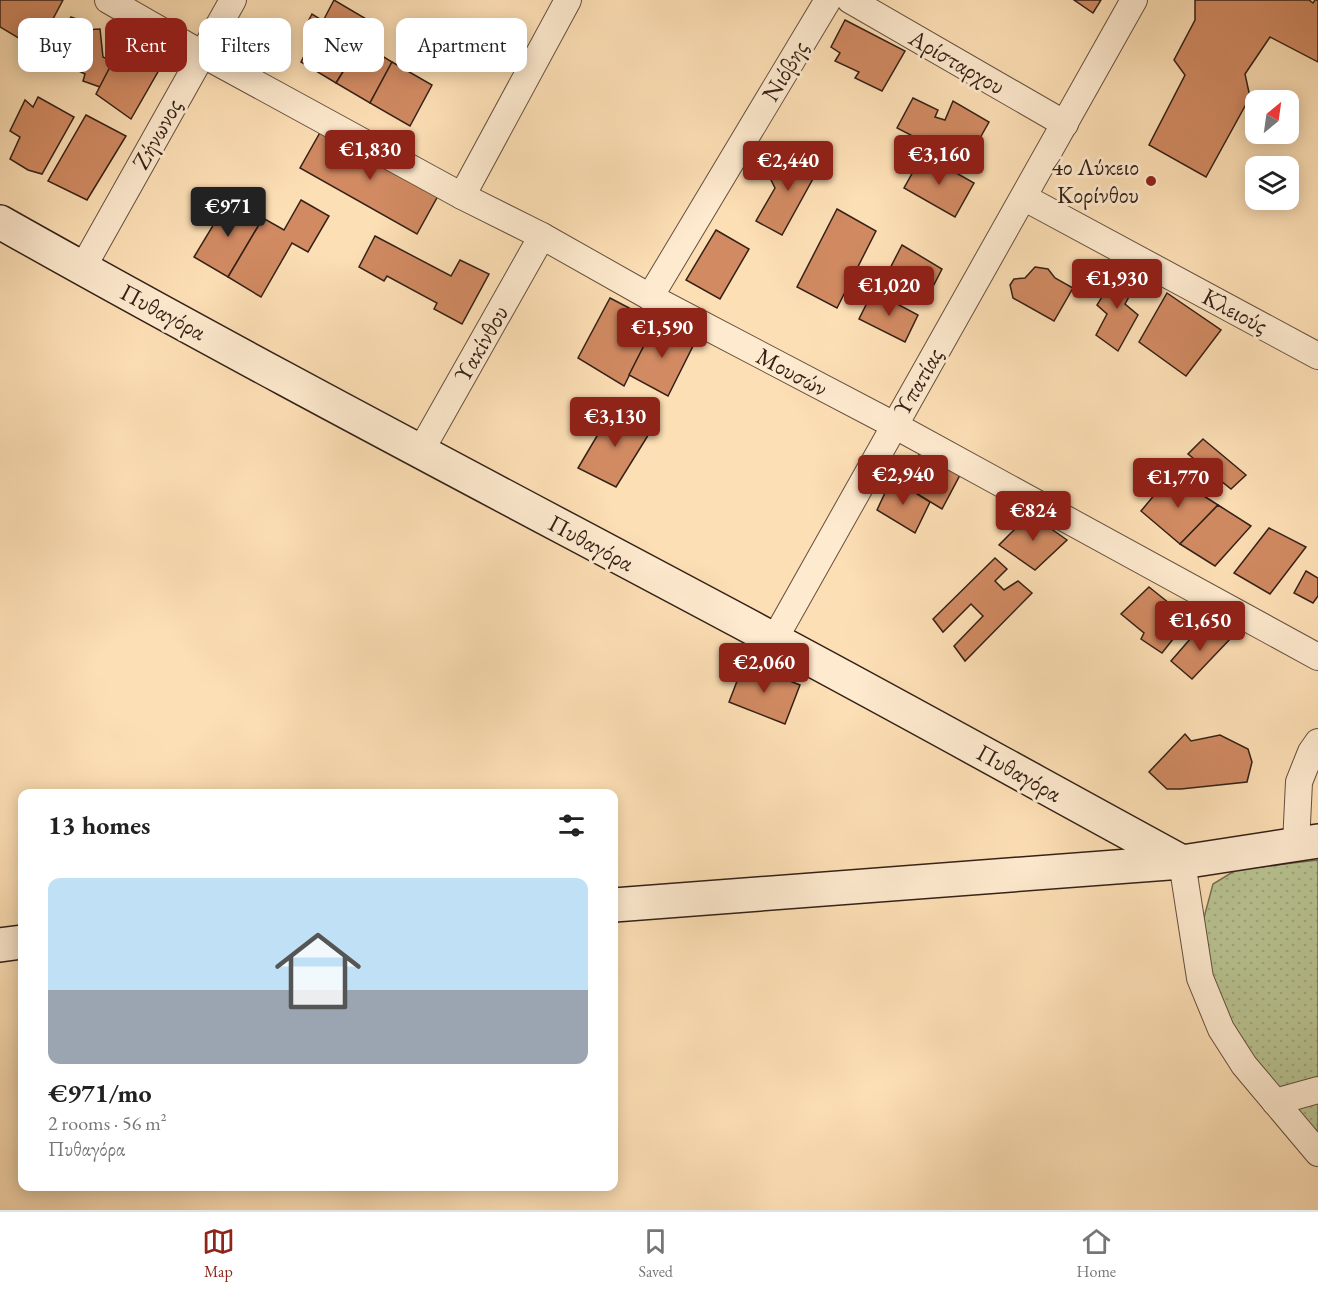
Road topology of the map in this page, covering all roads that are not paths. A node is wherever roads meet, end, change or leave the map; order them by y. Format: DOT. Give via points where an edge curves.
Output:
graph roads {
  1 [pos="108,0"];
  2 [pos="233,0"];
  3 [pos="568,0"];
  4 [pos="828,0"];
  5 [pos="850,0"];
  6 [pos="1134,0"];
  7 [pos="223,18"];
  8 [pos="199,52"];
  9 [pos="199,59"];
  10 [pos="235,72"];
  11 [pos="1065,124"];
  12 [pos="462,196"];
  13 [pos="1024,198"];
  14 [pos="0,222"];
  15 [pos="542,236"];
  16 [pos="82,268"];
  17 [pos="650,297"];
  18 [pos="1318,356"];
  19 [pos="894,425"];
  20 [pos="420,452"];
  21 [pos="774,640"];
  22 [pos="1318,657"];
  23 [pos="1318,742"];
  24 [pos="1307,842"];
  25 [pos="1182,862"];
  26 [pos="618,905"];
  27 [pos="18,943"];
  28 [pos="0,945"];
  29 [pos="1318,1090"];
  30 [pos="1275,1102"];
  31 [pos="1318,1153"];
  1 -- 8 [label="street, Μουσών"];
  2 -- 7 [label="street, Ζήνωνος"];
  3 -- 12 [label="street"];
  4 -- 17 [label="street, Νιόβης"];
  5 -- 11 [label="street, Αρίσταρχου"];
  6 -- 11 [label="street, Υπατίας"];
  9 -- 16 [label="street, Ζήνωνος"];
  10 -- 12 [label="street, Μουσών"];
  11 -- 13 [label="street, Υπατίας"];
  12 -- 15 [label="street, Μουσών"];
  13 -- 18 [label="street, Κλειούς"];
  13 -- 19 [label="street, Υπατίας"];
  14 -- 16 [label="street, Πυθαγόρα"];
  15 -- 17 [label="street, Μουσών"];
  15 -- 20 [label="street, Υακίνθου"];
  16 -- 20 [label="street, Πυθαγόρα"];
  17 -- 19 [label="street, Μουσών"];
  19 -- 21 [label="street, Υπατίας"];
  19 -- 22 [label="street, Μουσών"];
  20 -- 21 [label="street, Πυθαγόρα"];
  21 -- 25 [label="street, Πυθαγόρα"];
  23 -- 24 [label="street" via="1299,782"];
  24 -- 25 [label="street"];
  25 -- 26 [label="street"];
  25 -- 30 [label="street" via="1200,978 1221,1029"];
  27 -- 28 [label="street"];
  29 -- 30 [label="street"];
  30 -- 31 [label="street"];
}
